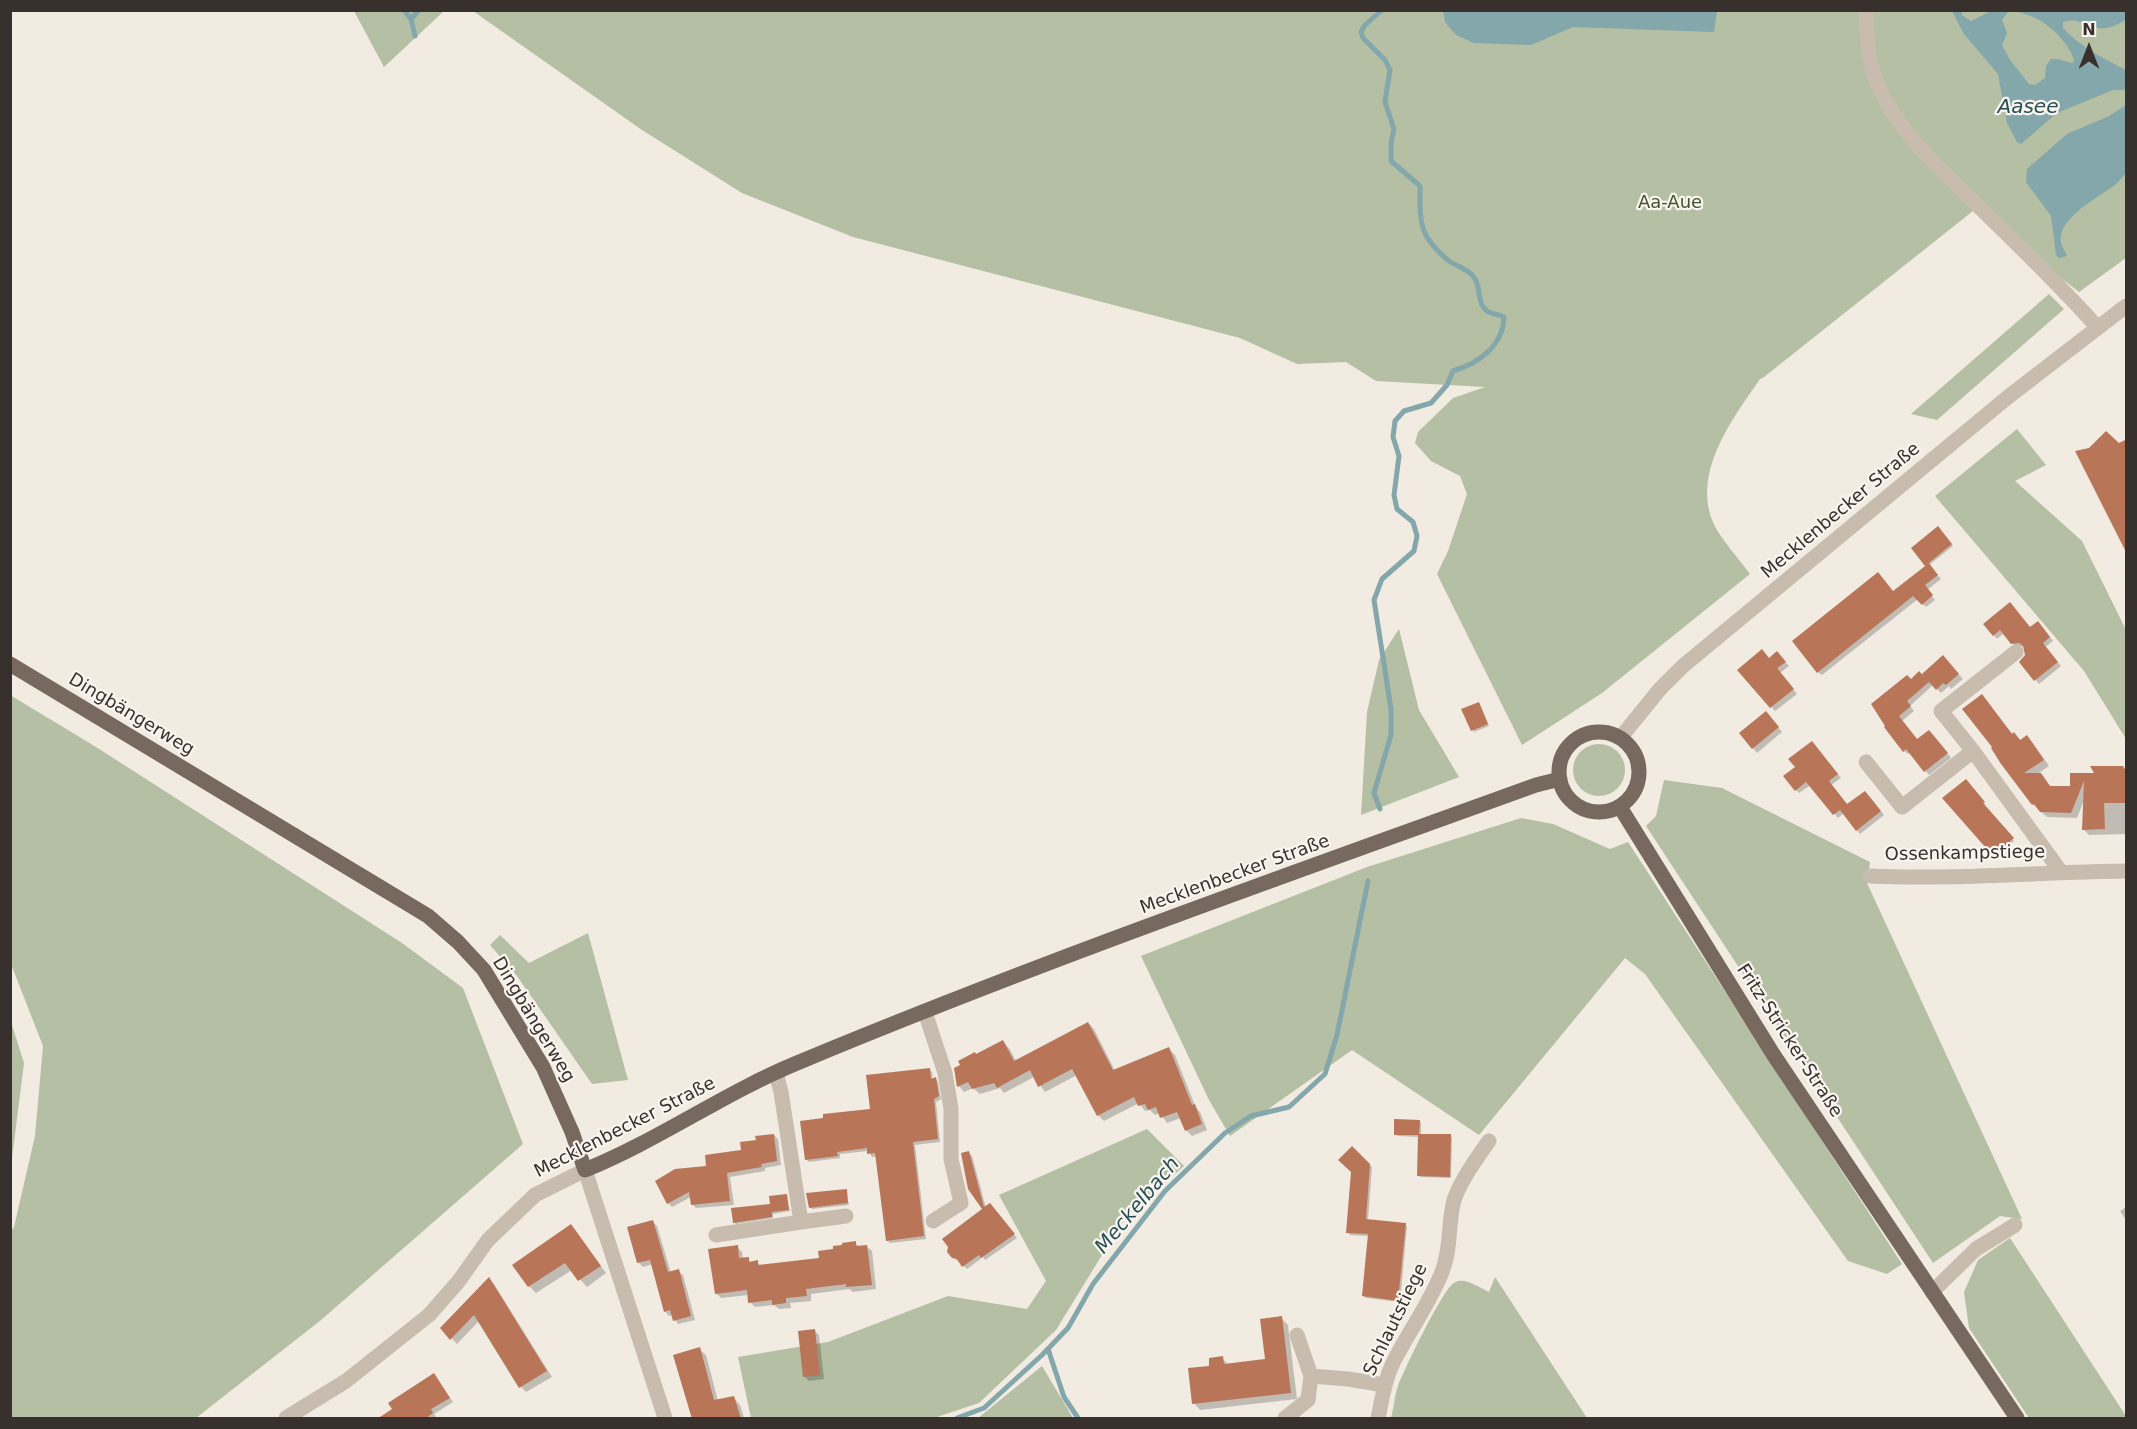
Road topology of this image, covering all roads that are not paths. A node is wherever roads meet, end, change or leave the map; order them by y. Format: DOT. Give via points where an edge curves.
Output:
graph roads {
  1 [pos="1866,10"];
  2 [pos="2127,306"];
  3 [pos="2098,328"];
  4 [pos="2016,652"];
  5 [pos="10,664"];
  6 [pos="1621,737"];
  7 [pos="1973,751"];
  8 [pos="1866,762"];
  9 [pos="1560,779"];
  10 [pos="1620,807"];
  11 [pos="2127,871"];
  12 [pos="2061,872"];
  13 [pos="1870,876"];
  14 [pos="925,1012"];
  15 [pos="776,1073"];
  16 [pos="1489,1141"];
  17 [pos="585,1170"];
  18 [pos="846,1216"];
  19 [pos="933,1221"];
  20 [pos="801,1222"];
  21 [pos="2015,1225"];
  22 [pos="716,1235"];
  23 [pos="1932,1292"];
  24 [pos="1297,1335"];
  25 [pos="1311,1376"];
  26 [pos="1384,1385"];
  27 [pos="286,1419"];
  28 [pos="665,1419"];
  29 [pos="1285,1419"];
  30 [pos="1378,1419"];
  31 [pos="2017,1419"];
  1 -- 3 [label="street" via="1872,69 1911,139"];
  2 -- 3 [label="street, Mecklenbecker Straße"];
  3 -- 6 [label="street, Mecklenbecker Straße" via="2008,397 1683,666"];
  4 -- 7 [label="street, Ossenkampstiege" via="1941,711"];
  5 -- 17 [label="main road, Dingbängerweg" via="428,916 458,942 484,970 543,1067"];
  6 -- 9 [label="main road" via="1591,732 1577,738 1560,763"];
  6 -- 10 [label="main road" via="1633,748 1639,762 1639,780"];
  7 -- 8 [label="street" via="1902,807"];
  7 -- 12 [label="street, Ossenkampstiege"];
  9 -- 10 [label="main road" via="1565,793 1590,811"];
  9 -- 14 [label="main road, Mecklenbecker Straße"];
  10 -- 23 [label="main road, Fritz-Stricker-Straße" via="1773,1054"];
  11 -- 12 [label="street, Ossenkampstiege"];
  12 -- 13 [label="street, Ossenkampstiege" via="1919,878"];
  14 -- 15 [label="main road, Mecklenbecker Straße"];
  14 -- 19 [label="street" via="945,1072 951,1109 951,1159 961,1203"];
  15 -- 17 [label="main road, Mecklenbecker Straße"];
  15 -- 20 [label="street"];
  16 -- 26 [label="street, Schlautstiege" via="1453,1203 1449,1250 1442,1272"];
  17 -- 27 [label="street, Mecklenbecker Straße" via="535,1195 488,1240 429,1315 346,1381"];
  17 -- 28 [label="street, Dingbängerweg"];
  18 -- 20 [label="street"];
  20 -- 22 [label="street"];
  21 -- 23 [label="street" via="1976,1250"];
  23 -- 31 [label="main road, Fritz-Stricker-Straße"];
  24 -- 25 [label="street"];
  25 -- 26 [label="street"];
  25 -- 29 [label="street" via="1308,1400"];
  26 -- 30 [label="street, Schlautstiege"];
}
